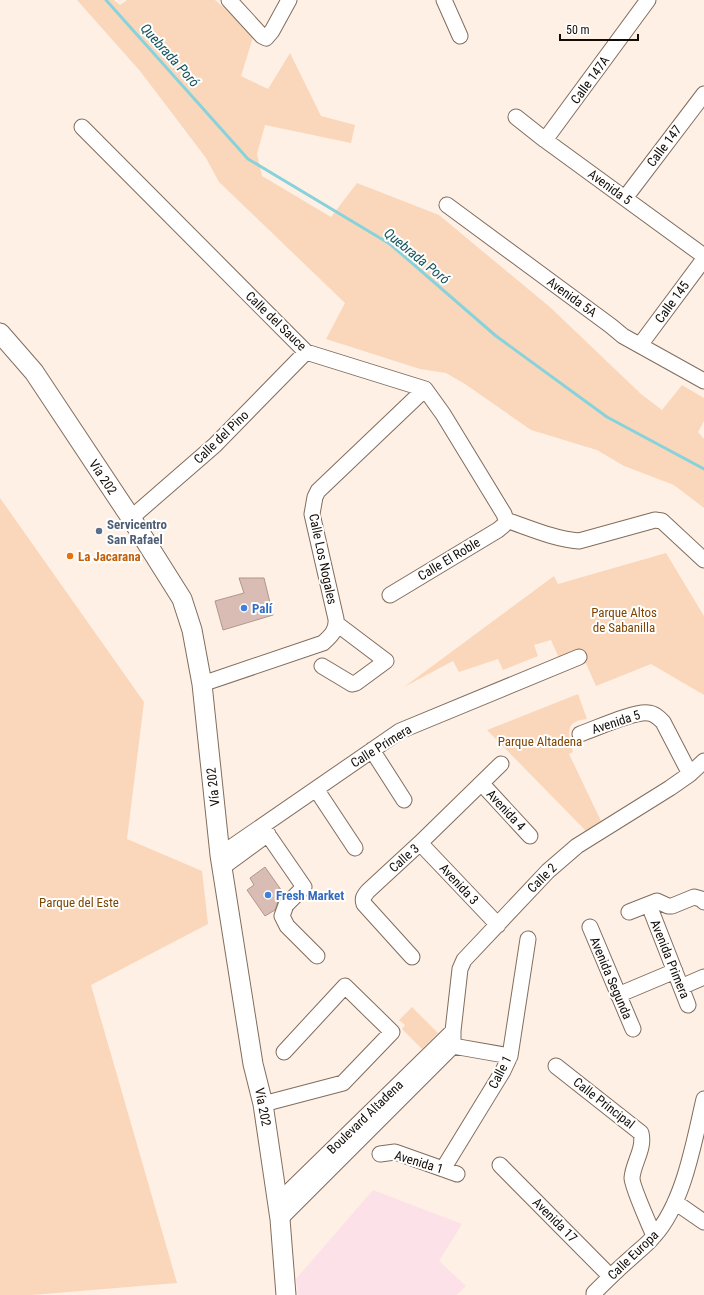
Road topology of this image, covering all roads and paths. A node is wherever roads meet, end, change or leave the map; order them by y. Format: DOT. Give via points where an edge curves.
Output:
graph roads {
  1 [pos="229,0"];
  2 [pos="289,0"];
  3 [pos="444,0"];
  4 [pos="648,0"];
  5 [pos="460,36"];
  6 [pos="704,94"];
  7 [pos="516,117"];
  8 [pos="82,127"];
  9 [pos="545,140"];
  10 [pos="625,198"];
  11 [pos="446,205"];
  12 [pos="704,258"];
  13 [pos="0,333"];
  14 [pos="640,345"];
  15 [pos="306,352"];
  16 [pos="704,381"];
  17 [pos="425,389"];
  18 [pos="131,518"];
  19 [pos="506,520"];
  20 [pos="704,560"];
  21 [pos="390,595"];
  22 [pos="337,624"];
  23 [pos="580,657"];
  24 [pos="322,666"];
  25 [pos="202,684"];
  26 [pos="580,734"];
  27 [pos="372,750"];
  28 [pos="704,761"];
  29 [pos="501,764"];
  30 [pos="690,774"];
  31 [pos="482,784"];
  32 [pos="316,789"];
  33 [pos="404,800"];
  34 [pos="265,830"];
  35 [pos="530,836"];
  36 [pos="420,843"];
  37 [pos="355,848"];
  38 [pos="222,861"];
  39 [pos="704,902"];
  40 [pos="629,912"];
  41 [pos="652,913"];
  42 [pos="498,925"];
  43 [pos="590,927"];
  44 [pos="528,939"];
  45 [pos="317,956"];
  46 [pos="412,958"];
  47 [pos="675,971"];
  48 [pos="704,977"];
  49 [pos="681,987"];
  50 [pos="618,995"];
  51 [pos="688,1005"];
  52 [pos="633,1029"];
  53 [pos="453,1031"];
  54 [pos="453,1046"];
  55 [pos="284,1052"];
  56 [pos="510,1056"];
  57 [pos="556,1066"];
  58 [pos="388,1103"];
  59 [pos="704,1103"];
  60 [pos="263,1104"];
  61 [pos="380,1154"];
  62 [pos="500,1165"];
  63 [pos="443,1169"];
  64 [pos="457,1174"];
  65 [pos="675,1202"];
  66 [pos="278,1211"];
  67 [pos="704,1222"];
  68 [pos="654,1236"];
  69 [pos="610,1276"];
  70 [pos="286,1295"];
  71 [pos="594,1295"];
  1 -- 2 [label="street" via="266,38"];
  3 -- 5 [label="street"];
  4 -- 9 [label="street, Calle 147A"];
  6 -- 10 [label="street, Calle 147"];
  7 -- 9 [label="street, Avenida 5"];
  8 -- 15 [label="street, Calle del Sauce"];
  9 -- 10 [label="street, Avenida 5"];
  10 -- 12 [label="street, Avenida 5"];
  11 -- 14 [label="street, Avenida 5A" via="623,336"];
  12 -- 14 [label="street, Calle 145"];
  13 -- 18 [label="main road, Vía 202" via="34,372"];
  14 -- 16 [label="street, Avenida 5A"];
  15 -- 17 [label="street, Calle del Sauce"];
  15 -- 18 [label="street, Calle del Pino" via="215,445"];
  17 -- 19 [label="street" via="443,414"];
  17 -- 22 [label="street, Calle Los Nogales" via="318,491 315,497 312,514"];
  18 -- 25 [label="main road, Vía 202" via="182,599 192,630"];
  19 -- 20 [label="street" via="579,541 655,520 662,521"];
  19 -- 21 [label="street, Calle El Roble" via="498,530"];
  22 -- 24 [label="street" via="386,661 356,684"];
  22 -- 25 [label="street" via="334,632 323,643"];
  23 -- 27 [label="street, Calle Primera" via="400,731"];
  25 -- 38 [label="main road, Vía 202"];
  26 -- 30 [label="street, Avenida 5" via="638,713 649,712 663,722"];
  27 -- 32 [label="street, Calle Primera"];
  27 -- 33 [label="street"];
  28 -- 30 [label="street, Calle 2"];
  29 -- 31 [label="street, Calle 3"];
  30 -- 42 [label="street, Calle 2" via="577,846 548,871"];
  31 -- 35 [label="street, Avenida 4"];
  31 -- 36 [label="street, Calle 3"];
  32 -- 34 [label="street, Calle Primera"];
  32 -- 37 [label="street"];
  34 -- 38 [label="street, Calle Primera"];
  34 -- 45 [label="street" via="304,887 286,905 283,920"];
  36 -- 42 [label="street, Avenida 3"];
  36 -- 46 [label="street, Calle 3" via="368,891 363,900"];
  38 -- 60 [label="main road, Vía 202" via="254,1064"];
  39 -- 40 [label="street" via="698,897 672,906 657,901"];
  41 -- 47 [label="street, Avenida Primera"];
  42 -- 53 [label="street, Calle 2" via="464,960 460,969"];
  43 -- 50 [label="street, Avenida Segunda"];
  44 -- 56 [label="street, Calle 1"];
  47 -- 49 [label="street, Avenida Primera"];
  47 -- 50 [label="street"];
  48 -- 49 [label="street"];
  49 -- 51 [label="street, Avenida Primera"];
  50 -- 52 [label="street, Avenida Segunda"];
  53 -- 54 [label="street, Calle 2"];
  53 -- 58 [label="street, Boulevard Altadena"];
  54 -- 56 [label="street"];
  54 -- 58 [label="street, Boulevard Altadena"];
  55 -- 60 [label="street" via="345,986 392,1032 343,1083"];
  56 -- 63 [label="street, Calle 1"];
  57 -- 68 [label="street, Calle Principal" via="641,1133 643,1141 632,1180"];
  58 -- 66 [label="street, Boulevard Altadena"];
  59 -- 65 [label="street, Calle Europa"];
  60 -- 66 [label="main road, Vía 202"];
  61 -- 63 [label="street, Avenida 1" via="395,1152"];
  62 -- 69 [label="street, Avenida 17"];
  63 -- 64 [label="street, Avenida 1"];
  65 -- 67 [label="street"];
  65 -- 68 [label="street, Calle Europa" via="667,1220"];
  66 -- 70 [label="main road, Vía 202"];
  68 -- 69 [label="street, Calle Europa"];
  69 -- 71 [label="street, Calle Europa"];
}
